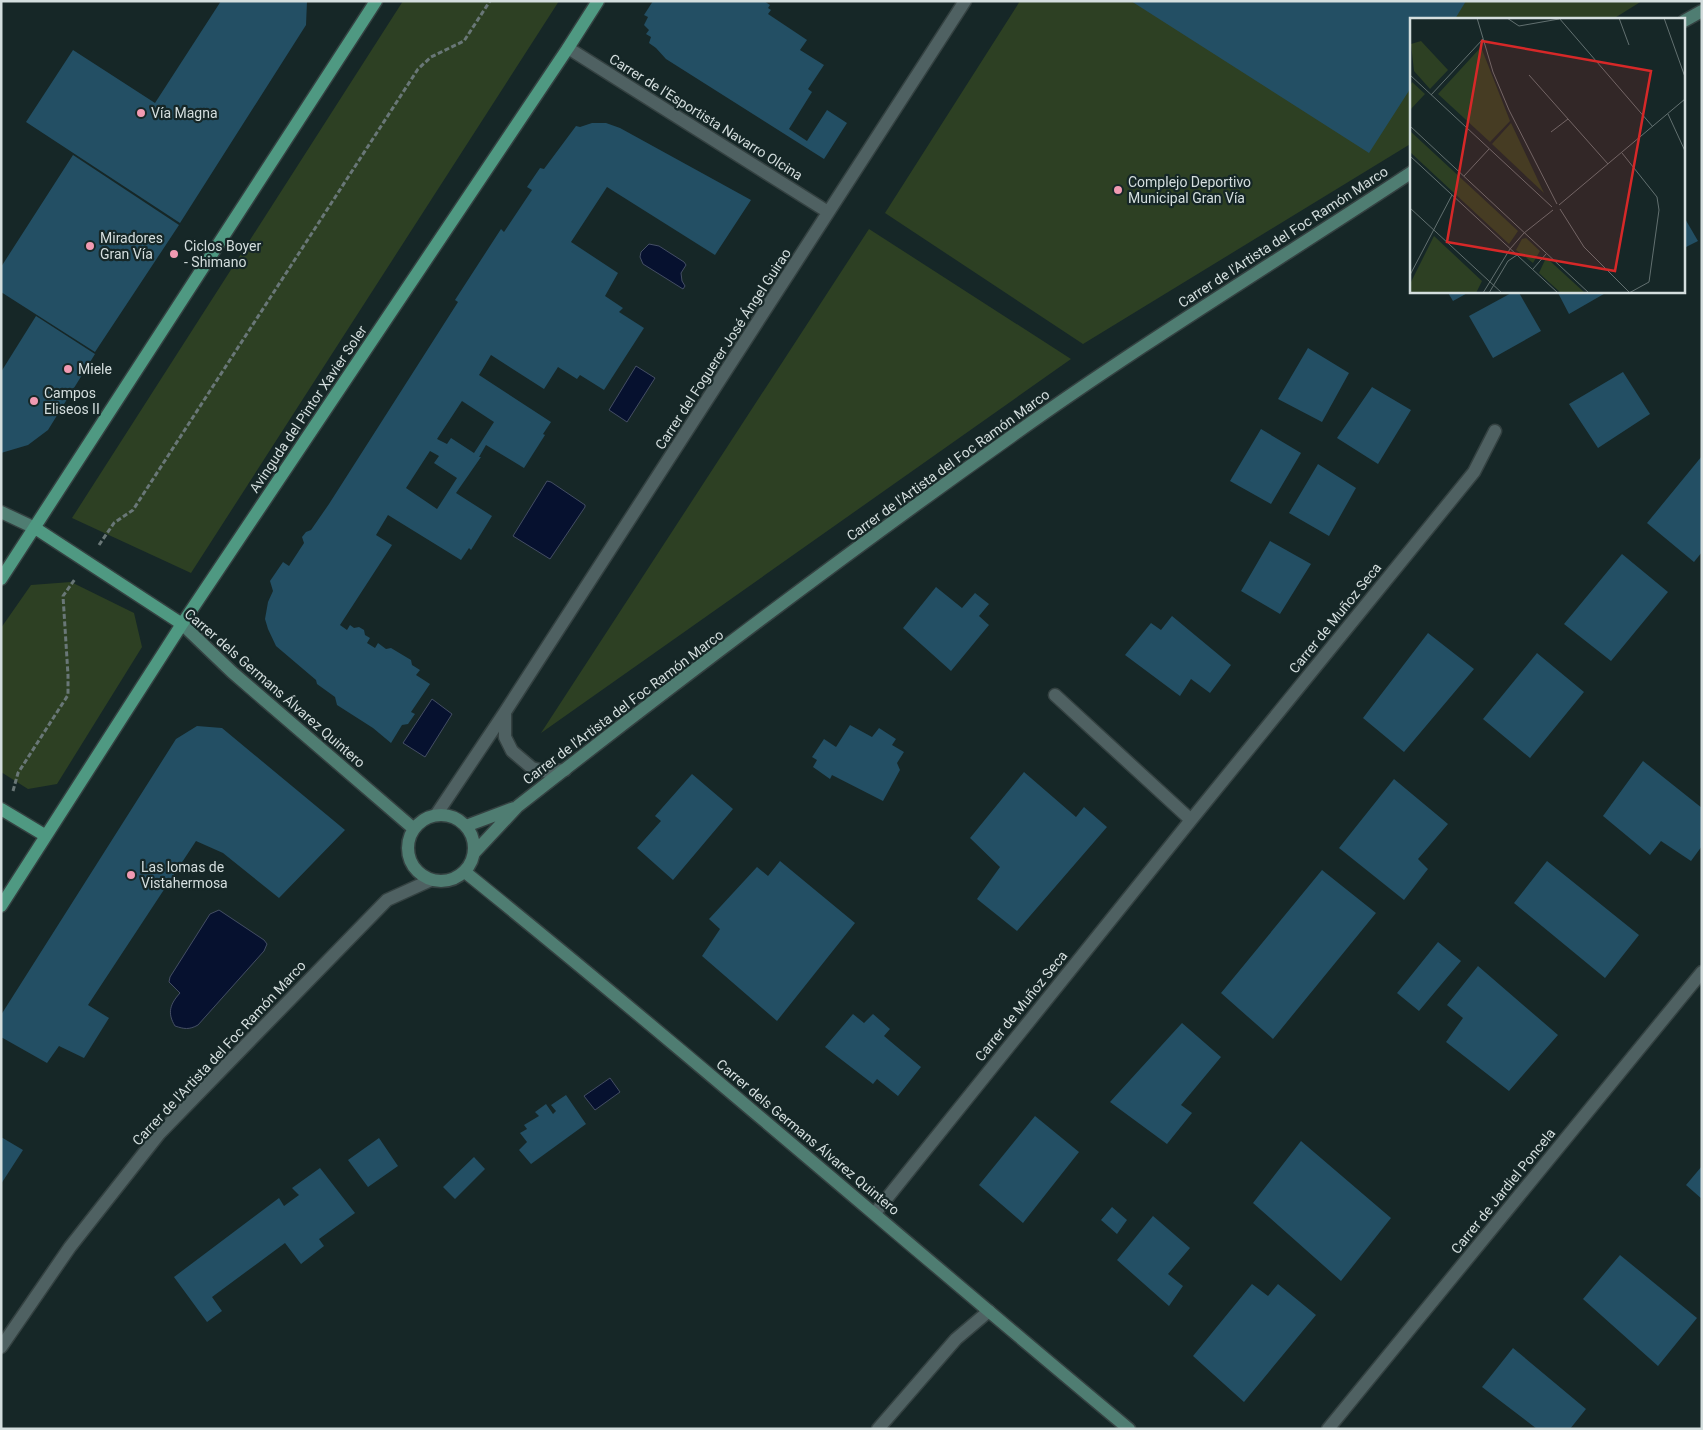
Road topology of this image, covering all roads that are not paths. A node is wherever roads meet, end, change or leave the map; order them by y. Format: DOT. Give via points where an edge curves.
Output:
graph roads {
  1 [pos="376,1"];
  2 [pos="598,1"];
  3 [pos="965,1"];
  4 [pos="1702,11"];
  5 [pos="1686,20"];
  6 [pos="568,48"];
  7 [pos="1410,173"];
  8 [pos="828,212"];
  9 [pos="1495,431"];
  10 [pos="1,512"];
  11 [pos="35,528"];
  12 [pos="1,579"];
  13 [pos="182,624"];
  14 [pos="1055,695"];
  15 [pos="505,712"];
  16 [pos="565,770"];
  17 [pos="518,806"];
  18 [pos="2,809"];
  19 [pos="436,815"];
  20 [pos="1191,820"];
  21 [pos="466,826"];
  22 [pos="414,829"];
  23 [pos="46,836"];
  24 [pos="474,852"];
  25 [pos="465,872"];
  26 [pos="431,880"];
  27 [pos="1,906"];
  28 [pos="1702,972"];
  29 [pos="875,1213"];
  30 [pos="988,1311"];
  31 [pos="1,1347"];
  32 [pos="878,1429"];
  33 [pos="1129,1429"];
  34 [pos="1328,1429"];
  1 -- 11 [label="main road"];
  2 -- 6 [label="main road, Avinguda del Pintor Xavier Soler"];
  3 -- 8 [label="street, Carrer del Foguerer José Ángel Guirao"];
  4 -- 5 [label="street"];
  6 -- 8 [label="street, Carrer de l'Esportista Navarro Olcina"];
  6 -- 13 [label="main road, Avinguda del Pintor Xavier Soler"];
  7 -- 16 [label="street, Carrer de l'Artista del Foc Ramón Marco" via="1180,322 1014,435 825,571"];
  8 -- 15 [label="street, Carrer del Foguerer José Ángel Guirao"];
  9 -- 20 [label="street, Carrer de Muñoz Seca" via="1474,472"];
  10 -- 11 [label="street"];
  11 -- 12 [label="main road"];
  11 -- 13 [label="main road, Carrer dels Germans Álvarez Quintero"];
  13 -- 22 [label="street, Carrer dels Germans Álvarez Quintero" via="232,672"];
  13 -- 23 [label="main road, Avinguda del Pintor Xavier Soler"];
  14 -- 20 [label="street"];
  15 -- 16 [label="street" via="504,737 512,751 532,768 547,772"];
  15 -- 19 [label="street, Carrer del Foguerer José Ángel Guirao"];
  16 -- 17 [label="street, Carrer de l'Artista del Foc Ramón Marco"];
  17 -- 21 [label="street, Carrer de l'Artista del Foc Ramón Marco"];
  17 -- 24 [label="street, Carrer de l'Artista del Foc Ramón Marco"];
  18 -- 23 [label="main road"];
  19 -- 21 [label="street" via="447,815"];
  19 -- 22 [label="street" via="428,817"];
  20 -- 29 [label="street, Carrer de Muñoz Seca"];
  21 -- 24 [label="street" via="473,838"];
  22 -- 26 [label="street" via="408,844 409,859 418,872"];
  23 -- 27 [label="main road, Avinguda del Pintor Xavier Soler"];
  24 -- 25 [label="street"];
  25 -- 26 [label="street" via="444,882"];
  25 -- 29 [label="street, Carrer dels Germans Álvarez Quintero"];
  26 -- 31 [label="street, Carrer de l'Artista del Foc Ramón Marco" via="387,900 159,1134 70,1247"];
  28 -- 34 [label="street, Carrer de Jardiel Poncela"];
  29 -- 30 [label="street, Carrer dels Germans Álvarez Quintero"];
  30 -- 32 [label="street" via="956,1339"];
  30 -- 33 [label="street, Carrer dels Germans Álvarez Quintero"];
}
